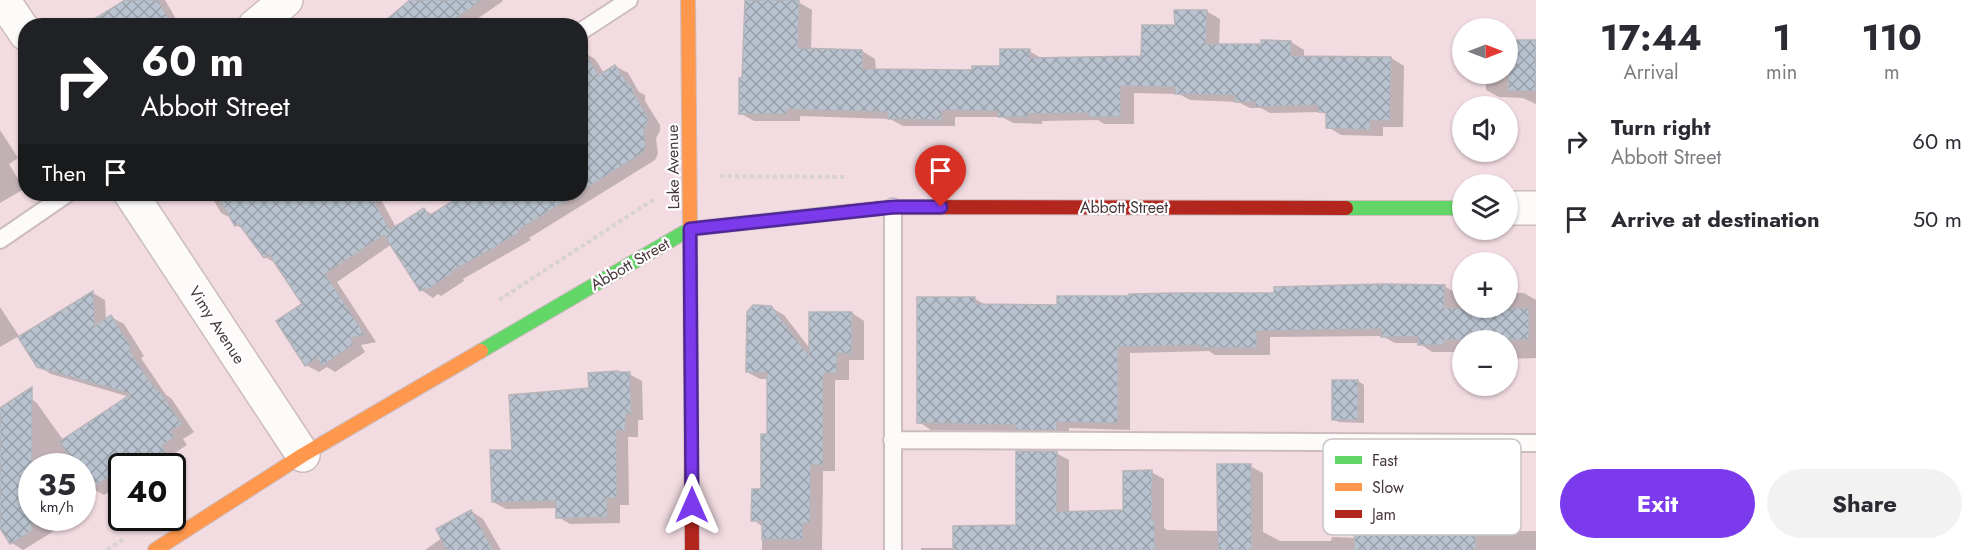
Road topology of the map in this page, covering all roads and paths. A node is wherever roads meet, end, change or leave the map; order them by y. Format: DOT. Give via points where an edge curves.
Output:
graph roads {
  1 [pos="3,0"];
  2 [pos="286,0"];
  3 [pos="629,0"];
  4 [pos="688,0"];
  5 [pos="265,18"];
  6 [pos="18,22"];
  7 [pos="588,28"];
  8 [pos="57,201"];
  9 [pos="136,201"];
  10 [pos="894,207"];
  11 [pos="1452,208"];
  12 [pos="1518,208"];
  13 [pos="1536,208"];
  14 [pos="690,229"];
  15 [pos="0,240"];
  16 [pos="892,440"];
  17 [pos="1323,442"];
  18 [pos="1521,443"];
  19 [pos="1536,443"];
  20 [pos="303,455"];
  21 [pos="155,550"];
  22 [pos="692,550"];
  23 [pos="893,550"];
  1 -- 6 [label="street"];
  2 -- 5 [label="street"];
  3 -- 7 [label="lane"];
  4 -- 14 [label="street, Lake Avenue"];
  8 -- 15 [label="lane"];
  9 -- 20 [label="street, Vimy Avenue"];
  10 -- 11 [label="street, Abbott Street"];
  10 -- 14 [label="street, Abbott Street"];
  10 -- 16 [label="lane"];
  12 -- 13 [label="street"];
  14 -- 20 [label="street, Abbott Street"];
  14 -- 22 [label="street, Lake Avenue"];
  16 -- 17 [label="lane"];
  16 -- 23 [label="lane"];
  18 -- 19 [label="lane"];
  20 -- 21 [label="street, Abbott Street"];
}
